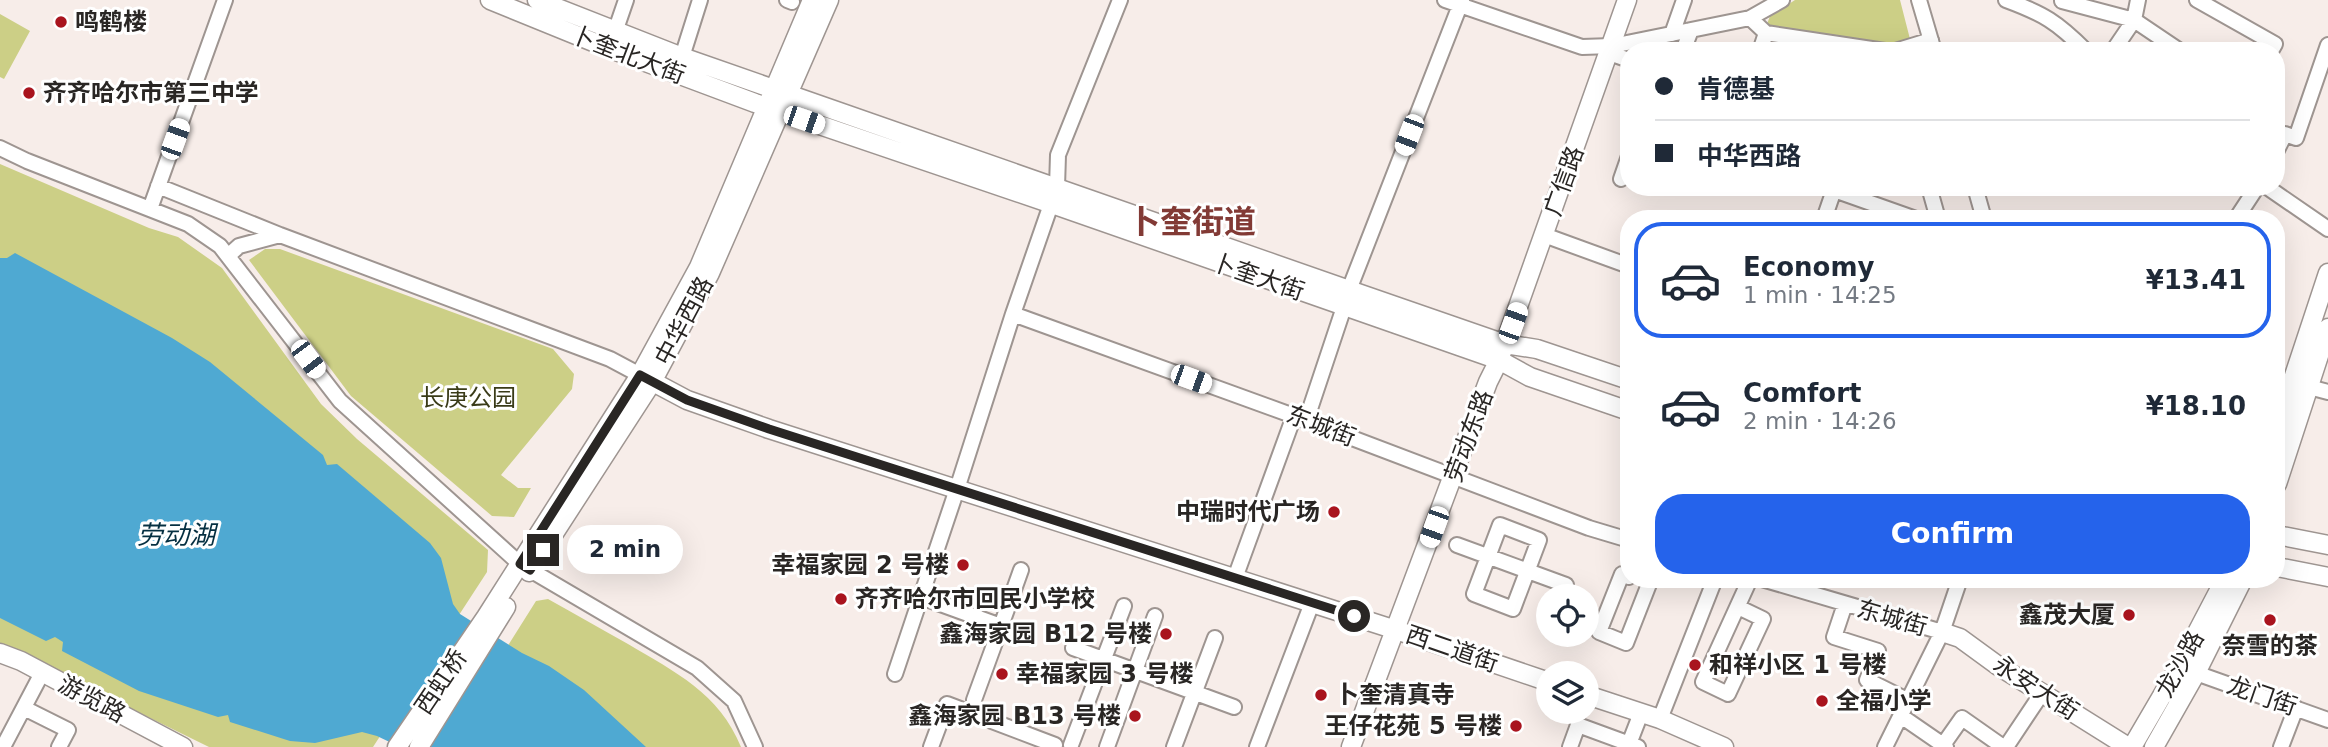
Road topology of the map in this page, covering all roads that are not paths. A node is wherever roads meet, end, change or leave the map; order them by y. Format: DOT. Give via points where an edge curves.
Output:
graph roads {
  1 [pos="225,0"];
  2 [pos="490,0"];
  3 [pos="537,0"];
  4 [pos="626,0"];
  5 [pos="700,0"];
  6 [pos="813,0"];
  7 [pos="830,0"];
  8 [pos="1120,0"];
  9 [pos="1445,0"];
  10 [pos="1627,0"];
  11 [pos="1685,0"];
  12 [pos="1782,0"];
  13 [pos="1919,0"];
  14 [pos="2006,0"];
  15 [pos="2062,0"];
  16 [pos="2138,0"];
  17 [pos="2197,0"];
  18 [pos="1461,3"];
  19 [pos="1750,18"];
  20 [pos="2134,20"];
  21 [pos="2056,23"];
  22 [pos="1691,30"];
  23 [pos="615,32"];
  24 [pos="1766,33"];
  25 [pos="1672,34"];
  26 [pos="1642,42"];
  27 [pos="1686,42"];
  28 [pos="1763,42"];
  29 [pos="1809,42"];
  30 [pos="1932,42"];
  31 [pos="2076,42"];
  32 [pos="2119,42"];
  33 [pos="2166,42"];
  34 [pos="2271,42"];
  35 [pos="2328,45"];
  36 [pos="1620,48"];
  37 [pos="1611,50"];
  38 [pos="1620,55"];
  39 [pos="682,57"];
  40 [pos="780,91"];
  41 [pos="773,108"];
  42 [pos="2285,134"];
  43 [pos="0,148"];
  44 [pos="158,186"];
  45 [pos="1055,196"];
  46 [pos="1848,196"];
  47 [pos="2280,196"];
  48 [pos="150,209"];
  49 [pos="1873,210"];
  50 [pos="2328,229"];
  51 [pos="280,235"];
  52 [pos="1545,235"];
  53 [pos="229,255"];
  54 [pos="1620,263"];
  55 [pos="2328,273"];
  56 [pos="1346,299"];
  57 [pos="1013,313"];
  58 [pos="2328,328"];
  59 [pos="1502,352"];
  60 [pos="1620,377"];
  61 [pos="646,378"];
  62 [pos="2309,387"];
  63 [pos="2328,392"];
  64 [pos="2285,403"];
  65 [pos="1620,408"];
  66 [pos="1294,416"];
  67 [pos="2285,460"];
  68 [pos="1454,476"];
  69 [pos="957,489"];
  70 [pos="1620,537"];
  71 [pos="2285,537"];
  72 [pos="1457,545"];
  73 [pos="2328,545"];
  74 [pos="1488,556"];
  75 [pos="525,567"];
  76 [pos="2285,569"];
  77 [pos="1021,570"];
  78 [pos="1528,571"];
  79 [pos="2328,577"];
  80 [pos="1235,578"];
  81 [pos="1620,579"];
  82 [pos="1563,584"];
  83 [pos="1643,588"];
  84 [pos="1711,588"];
  85 [pos="1747,588"];
  86 [pos="1792,588"];
  87 [pos="1957,588"];
  88 [pos="2220,588"];
  89 [pos="2238,588"];
  90 [pos="921,597"];
  91 [pos="1312,603"];
  92 [pos="1845,604"];
  93 [pos="1124,606"];
  94 [pos="1738,607"];
  95 [pos="1155,616"];
  96 [pos="491,620"];
  97 [pos="1001,626"];
  98 [pos="1396,630"];
  99 [pos="1942,632"];
  100 [pos="1215,638"];
  101 [pos="1073,648"];
  102 [pos="0,653"];
  103 [pos="1104,659"];
  104 [pos="1135,671"];
  105 [pos="42,673"];
  106 [pos="2196,673"];
  107 [pos="895,674"];
  108 [pos="1536,678"];
  109 [pos="1195,693"];
  110 [pos="2042,693"];
  111 [pos="1599,699"];
  112 [pos="974,700"];
  113 [pos="1909,701"];
  114 [pos="1234,707"];
  115 [pos="24,708"];
  116 [pos="2296,708"];
  117 [pos="1641,713"];
  118 [pos="1901,716"];
  119 [pos="1660,719"];
  120 [pos="2328,720"];
  121 [pos="1634,745"];
  122 [pos="1055,746"];
  123 [pos="1074,746"];
  124 [pos="1945,746"];
  125 [pos="2001,746"];
  126 [pos="3,747"];
  127 [pos="59,747"];
  128 [pos="183,747"];
  129 [pos="397,747"];
  130 [pos="418,747"];
  131 [pos="755,747"];
  132 [pos="931,747"];
  133 [pos="1107,747"];
  134 [pos="1174,747"];
  135 [pos="1256,747"];
  136 [pos="1351,747"];
  137 [pos="1570,747"];
  138 [pos="1724,747"];
  139 [pos="1885,747"];
  140 [pos="2130,747"];
  141 [pos="2154,747"];
  142 [pos="2281,747"];
  1 -- 44 [label="street"];
  2 -- 41 [label="main road, 卜奎北大街"];
  3 -- 23 [label="main road, 卜奎北大街"];
  4 -- 23 [label="street"];
  5 -- 39 [label="street"];
  6 -- 40 [label="main road"];
  7 -- 40 [label="main road"];
  8 -- 45 [label="street" via="1058,155"];
  9 -- 18 [label="street"];
  10 -- 37 [label="main road, 广信路"];
  11 -- 25 [label="street"];
  12 -- 19 [label="street"];
  13 -- 30 [label="street"];
  14 -- 21 [label="street"];
  15 -- 20 [label="street"];
  15 -- 21 [label="street"];
  16 -- 20 [label="street"];
  17 -- 34 [label="street"];
  18 -- 37 [label="street" via="1582,47"];
  18 -- 56 [label="street"];
  19 -- 22 [label="street"];
  19 -- 24 [label="street"];
  20 -- 32 [label="street"];
  20 -- 33 [label="street"];
  21 -- 31 [label="street"];
  22 -- 25 [label="street"];
  22 -- 27 [label="street"];
  23 -- 39 [label="main road, 卜奎北大街"];
  24 -- 28 [label="street"];
  24 -- 29 [label="street"];
  25 -- 26 [label="street"];
  35 -- 42 [label="street" via="2296,138"];
  36 -- 37 [label="street"];
  37 -- 38 [label="street"];
  37 -- 52 [label="main road, 广信路"];
  39 -- 40 [label="main road, 卜奎北大街"];
  40 -- 41 [label="main road, 中华西路"];
  40 -- 45 [label="main road, 卜奎大街"];
  41 -- 45 [label="main road, 卜奎大街"];
  41 -- 61 [label="main road, 中华西路" via="710,273"];
  43 -- 48 [label="street"];
  44 -- 48 [label="street"];
  44 -- 51 [label="street"];
  45 -- 56 [label="main road, 卜奎大街"];
  45 -- 57 [label="street"];
  46 -- 49 [label="street"];
  47 -- 50 [label="street"];
  48 -- 53 [label="street" via="188,224"];
  51 -- 53 [label="street" via="239,246"];
  51 -- 61 [label="street" via="610,359"];
  52 -- 54 [label="street"];
  52 -- 59 [label="main road, 广信路"];
  53 -- 75 [label="street" via="340,401"];
  55 -- 64 [label="main road"];
  56 -- 59 [label="main road, 卜奎大街"];
  56 -- 66 [label="street" via="1310,409"];
  57 -- 66 [label="street, 东城街"];
  57 -- 69 [label="street"];
  58 -- 62 [label="main road"];
  59 -- 60 [label="main road, 卜奎大街" via="1537,349"];
  59 -- 65 [label="main road, 卜奎大街" via="1530,377"];
  59 -- 68 [label="main road, 劳动东路"];
  61 -- 69 [label="main road, 西二道街" via="699,404"];
  61 -- 75 [label="main road, 中华西路"];
  62 -- 63 [label="street"];
  62 -- 67 [label="main road"];
  66 -- 68 [label="street, 东城街"];
  66 -- 80 [label="street"];
  68 -- 70 [label="street, 东城街"];
  68 -- 98 [label="main road, 劳动东路"];
  69 -- 80 [label="main road, 西二道街"];
  69 -- 90 [label="street"];
  71 -- 73 [label="main road"];
  72 -- 74 [label="street"];
  74 -- 78 [label="street"];
  74 -- 78 [label="street" via="1500,525 1539,540"];
  74 -- 78 [label="street" via="1474,594 1513,609"];
  75 -- 96 [label="main road, 中华西路"];
  75 -- 131 [label="street" via="697,668 734,701"];
  76 -- 79 [label="main road"];
  77 -- 97 [label="street"];
  78 -- 82 [label="street"];
  80 -- 91 [label="main road, 西二道街"];
  81 -- 83 [label="street" via="1599,632 1626,643"];
  84 -- 119 [label="street"];
  85 -- 94 [label="street"];
  86 -- 92 [label="street, 东城街"];
  87 -- 99 [label="street"];
  88 -- 140 [label="main road, 龙沙路"];
  89 -- 106 [label="main road, 龙沙路"];
  90 -- 97 [label="street"];
  90 -- 107 [label="street"];
  91 -- 98 [label="main road, 西二道街"];
  91 -- 135 [label="street"];
  92 -- 99 [label="street, 东城街"];
  92 -- 113 [label="street" via="1833,637 1878,651 1867,680"];
  93 -- 103 [label="street"];
  94 -- 94 [label="street" via="1703,682 1728,694 1763,619"];
  95 -- 104 [label="street"];
  96 -- 129 [label="main road, 西虹桥"];
  96 -- 130 [label="main road, 中华西路"];
  97 -- 112 [label="street"];
  98 -- 108 [label="main road, 西二道街"];
  98 -- 136 [label="main road, 劳动东路"];
  99 -- 110 [label="main road, 永安大街" via="1960,638"];
  99 -- 113 [label="street"];
  100 -- 109 [label="street"];
  101 -- 103 [label="street"];
  102 -- 105 [label="main road, 游览路"];
  103 -- 104 [label="street"];
  103 -- 123 [label="street"];
  104 -- 109 [label="street"];
  104 -- 133 [label="street"];
  105 -- 115 [label="street"];
  105 -- 128 [label="main road, 游览路"];
  106 -- 116 [label="street, 龙门街"];
  106 -- 141 [label="main road, 龙沙路"];
  109 -- 114 [label="street"];
  109 -- 134 [label="street"];
  110 -- 125 [label="street"];
  110 -- 140 [label="main road, 永安大街"];
  111 -- 117 [label="main road"];
  113 -- 118 [label="street"];
  115 -- 126 [label="street"];
  115 -- 127 [label="street" via="68,730"];
  116 -- 120 [label="street, 龙门街"];
  116 -- 142 [label="street"];
  117 -- 119 [label="main road"];
  117 -- 121 [label="street"];
  118 -- 124 [label="street"];
  118 -- 139 [label="street"];
  119 -- 138 [label="main road"];
  121 -- 137 [label="street" via="1578,725"];
  122 -- 123 [label="street" via="1057,740"];
  122 -- 132 [label="street" via="947,704"];
  124 -- 125 [label="street" via="1962,718"];
}
